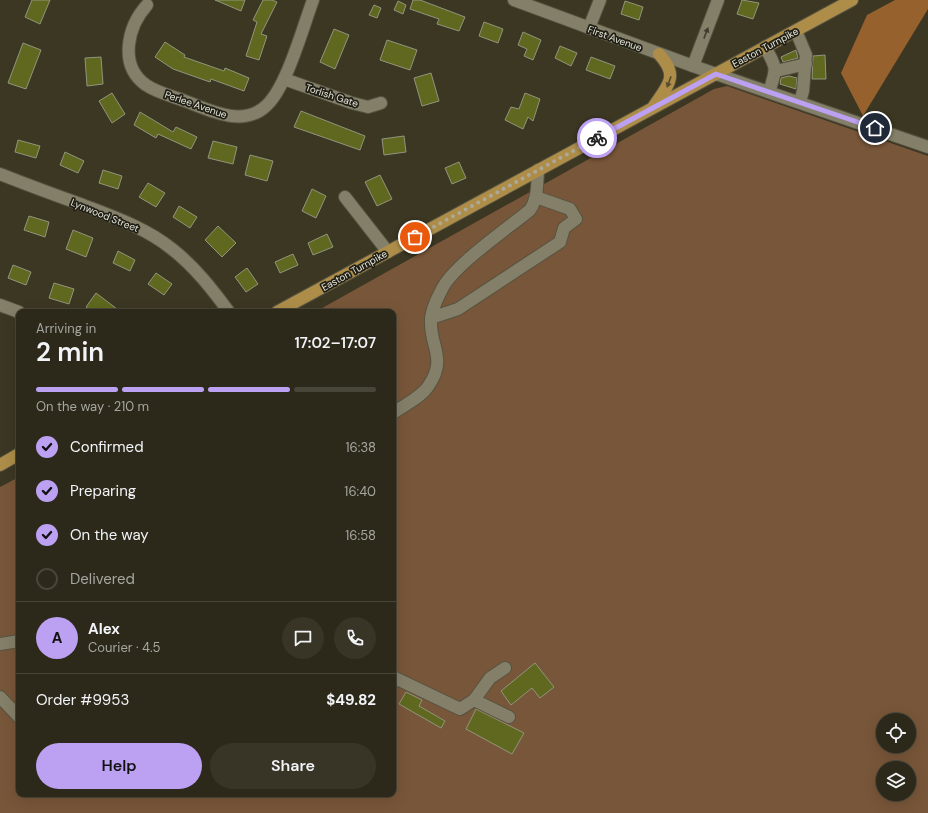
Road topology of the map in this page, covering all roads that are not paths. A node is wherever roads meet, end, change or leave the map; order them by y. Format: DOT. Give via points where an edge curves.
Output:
graph roads {
  1 [pos="313,0"];
  2 [pos="514,0"];
  3 [pos="600,0"];
  4 [pos="718,0"];
  5 [pos="852,0"];
  6 [pos="147,5"];
  7 [pos="589,28"];
  8 [pos="796,31"];
  9 [pos="765,47"];
  10 [pos="659,54"];
  11 [pos="806,64"];
  12 [pos="693,66"];
  13 [pos="776,71"];
  14 [pos="716,74"];
  15 [pos="284,79"];
  16 [pos="769,92"];
  17 [pos="800,102"];
  18 [pos="381,103"];
  19 [pos="652,108"];
  20 [pos="928,147"];
  21 [pos="538,170"];
  22 [pos="0,174"];
  23 [pos="345,197"];
  24 [pos="536,197"];
  25 [pos="388,252"];
  26 [pos="0,305"];
  27 [pos="227,309"];
  28 [pos="283,309"];
  29 [pos="16,311"];
  30 [pos="431,318"];
  31 [pos="396,411"];
  32 [pos="16,456"];
  33 [pos="0,465"];
  34 [pos="16,641"];
  35 [pos="0,644"];
  36 [pos="505,668"];
  37 [pos="396,678"];
  38 [pos="0,696"];
  39 [pos="474,700"];
  40 [pos="16,714"];
  41 [pos="509,717"];
  1 -- 15 [label="street, Perlee Avenue"];
  2 -- 7 [label="street, First Avenue"];
  3 -- 7 [label="street"];
  12 -- 4 [label="street, one-way"];
  5 -- 8 [label="main road, Easton Turnpike"];
  6 -- 15 [label="street, Perlee Avenue" via="139,14 133,29 128,46 129,59 134,73 157,91 214,112 231,117 245,117 258,113 268,105"];
  7 -- 10 [label="street, First Avenue"];
  8 -- 9 [label="main road, Easton Turnpike"];
  8 -- 11 [label="street" via="806,55"];
  9 -- 13 [label="street" via="775,64"];
  9 -- 14 [label="main road, Easton Turnpike"];
  10 -- 12 [label="street, First Avenue"];
  10 -- 19 [label="main road, one-way" via="668,64 671,75 669,83"];
  11 -- 13 [label="street"];
  11 -- 17 [label="street"];
  12 -- 14 [label="street, First Avenue"];
  13 -- 16 [label="street"];
  14 -- 16 [label="street, First Avenue"];
  14 -- 19 [label="main road, Easton Turnpike"];
  15 -- 18 [label="street, Torlish Gate" via="352,104 368,106"];
  16 -- 17 [label="street, First Avenue"];
  17 -- 20 [label="street, First Avenue"];
  19 -- 21 [label="main road, Easton Turnpike"];
  21 -- 24 [label="street"];
  21 -- 25 [label="main road, Easton Turnpike"];
  22 -- 27 [label="street, Lynwood Street" via="146,231 190,265"];
  23 -- 25 [label="street"];
  24 -- 30 [label="street" via="530,210 452,276 442,288"];
  24 -- 30 [label="street" via="570,209 576,219 564,228 560,242 458,309"];
  25 -- 28 [label="main road, Easton Turnpike"];
  26 -- 29 [label="street"];
  30 -- 31 [label="street" via="438,357 437,367 429,386"];
  32 -- 33 [label="main road"];
  34 -- 35 [label="street"];
  36 -- 39 [label="street" via="490,678"];
  37 -- 39 [label="street" via="460,709"];
  38 -- 40 [label="street"];
  39 -- 41 [label="street"];
}
